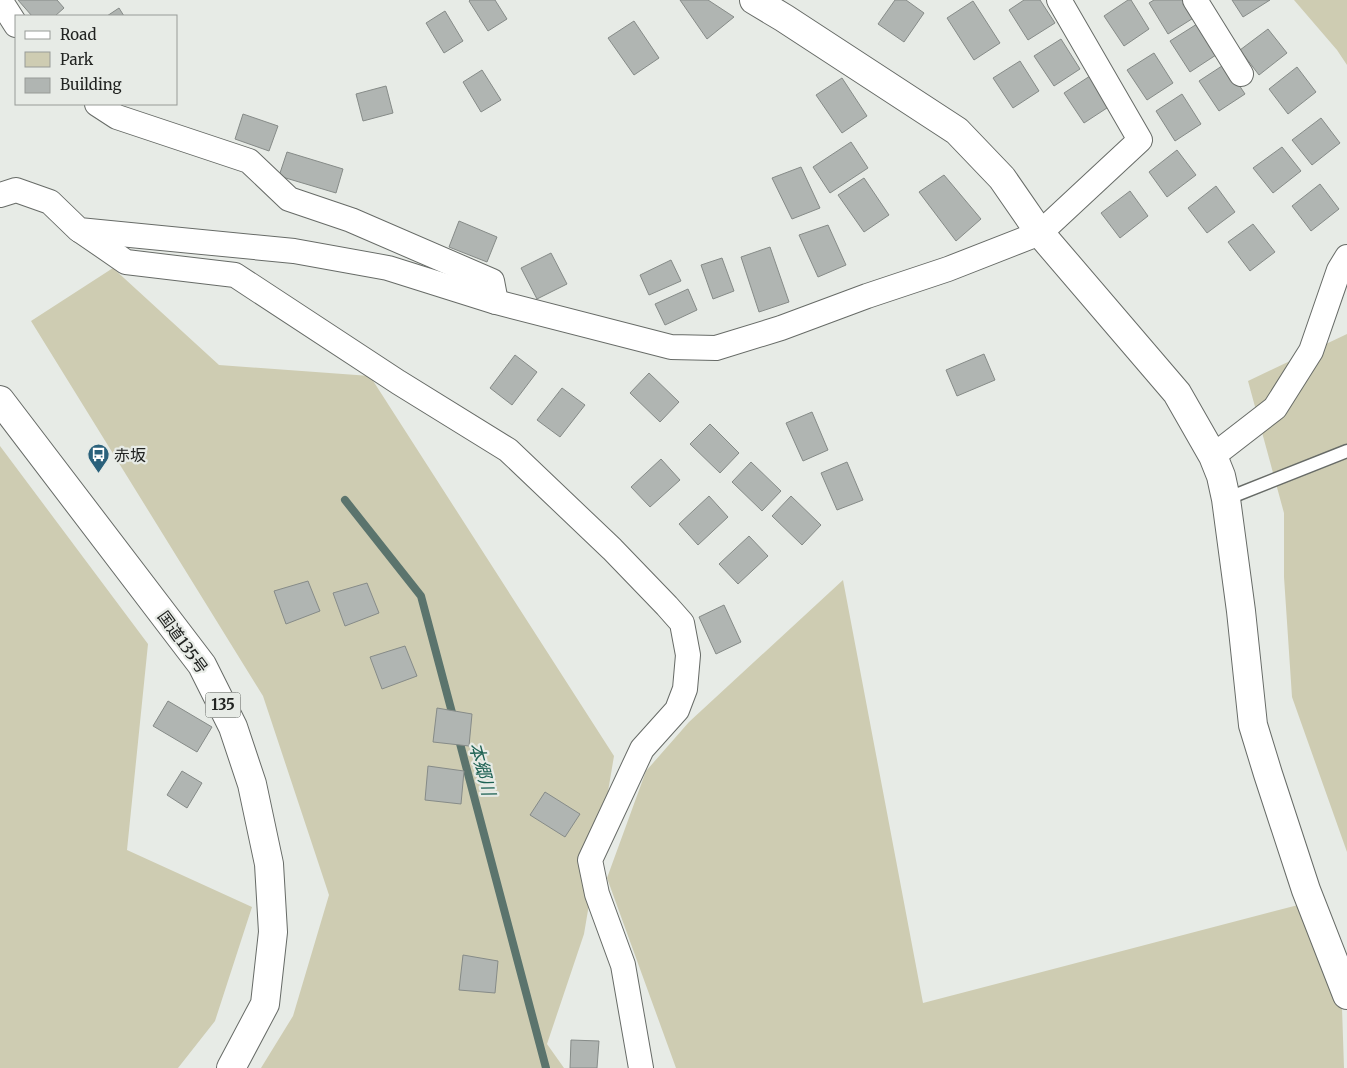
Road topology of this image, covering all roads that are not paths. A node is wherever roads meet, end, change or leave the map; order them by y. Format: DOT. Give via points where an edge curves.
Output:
graph roads {
  1 [pos="0,0"];
  2 [pos="754,0"];
  3 [pos="1059,0"];
  4 [pos="1195,0"];
  5 [pos="15,22"];
  6 [pos="1241,74"];
  7 [pos="98,105"];
  8 [pos="0,195"];
  9 [pos="79,230"];
  10 [pos="1040,233"];
  11 [pos="1347,257"];
  12 [pos="496,302"];
  13 [pos="0,400"];
  14 [pos="1347,451"];
  15 [pos="1213,456"];
  16 [pos="1226,499"];
  17 [pos="1347,995"];
  18 [pos="231,1068"];
  19 [pos="640,1068"];
  1 -- 5 [label="street"];
  2 -- 10 [label="main road" via="957,131 1002,178"];
  3 -- 10 [label="street" via="1140,140"];
  4 -- 6 [label="street"];
  7 -- 12 [label="street" via="116,117 249,161 289,199 350,220 492,281"];
  8 -- 9 [label="street" via="16,190 50,202"];
  9 -- 12 [label="street" via="294,251 388,268"];
  9 -- 19 [label="street" via="126,262 235,275 508,450 612,549 682,623 688,654 685,689 677,710 642,749 590,860 596,894 623,965"];
  10 -- 12 [label="street" via="948,269 716,348 671,347"];
  10 -- 15 [label="main road" via="1177,393"];
  11 -- 15 [label="street" via="1339,270 1311,351 1275,408"];
  13 -- 18 [label="main road, 国道135号 / 135" via="202,665 233,727 252,784 269,864 273,932 265,1004"];
  14 -- 16 [label="lane"];
  15 -- 16 [label="main road"];
  16 -- 17 [label="main road" via="1253,725 1306,890"];
}
